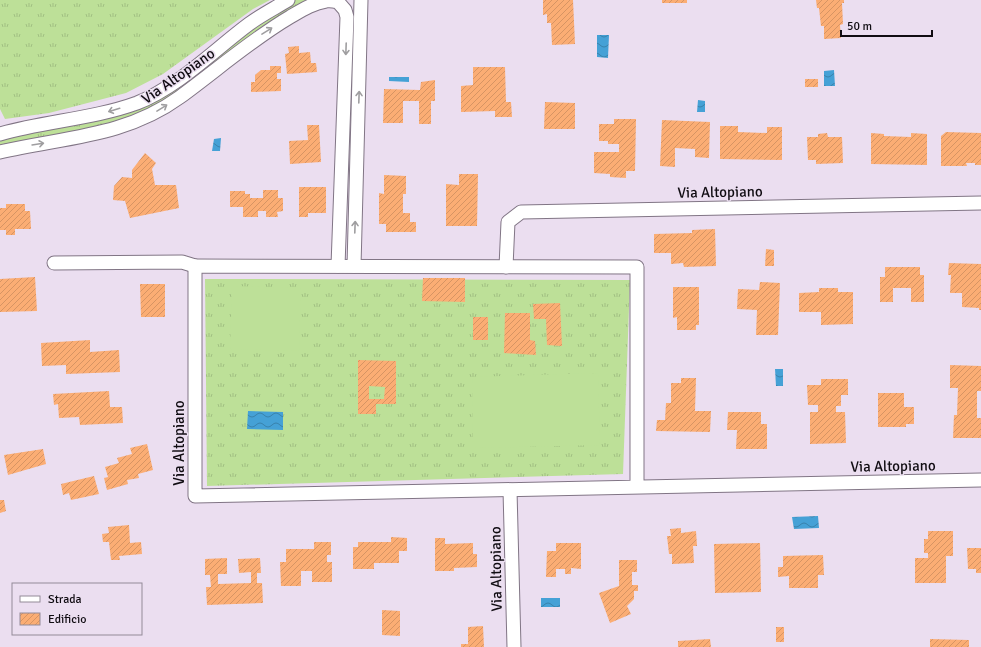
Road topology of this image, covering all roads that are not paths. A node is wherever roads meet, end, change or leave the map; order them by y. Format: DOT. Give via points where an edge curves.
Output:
graph roads {
  1 [pos="288,0"];
  2 [pos="361,0"];
  3 [pos="338,1"];
  4 [pos="0,134"];
  5 [pos="0,152"];
  6 [pos="981,203"];
  7 [pos="54,263"];
  8 [pos="195,266"];
  9 [pos="338,266"];
  10 [pos="354,266"];
  11 [pos="506,267"];
  12 [pos="981,480"];
  13 [pos="637,487"];
  14 [pos="510,490"];
  15 [pos="514,647"];
  1 -- 4 [label="street, Via Altopiano, one-way" via="250,22 193,69 138,102 83,118"];
  10 -- 2 [label="street, one-way"];
  5 -- 3 [label="street, Via Altopiano, one-way" via="112,130 150,116 179,98 259,36 280,23 312,4 326,0"];
  3 -- 9 [label="street, Via Altopiano, one-way" via="347,17"];
  6 -- 11 [label="street, Via Altopiano" via="521,212 508,222"];
  7 -- 8 [label="street" via="182,262"];
  8 -- 9 [label="street"];
  8 -- 14 [label="street, Via Altopiano" via="195,496"];
  9 -- 10 [label="street"];
  10 -- 11 [label="street"];
  11 -- 13 [label="street" via="637,267"];
  12 -- 13 [label="street, Via Altopiano"];
  13 -- 14 [label="street, Via Altopiano"];
  14 -- 15 [label="street, Via Altopiano"];
}
